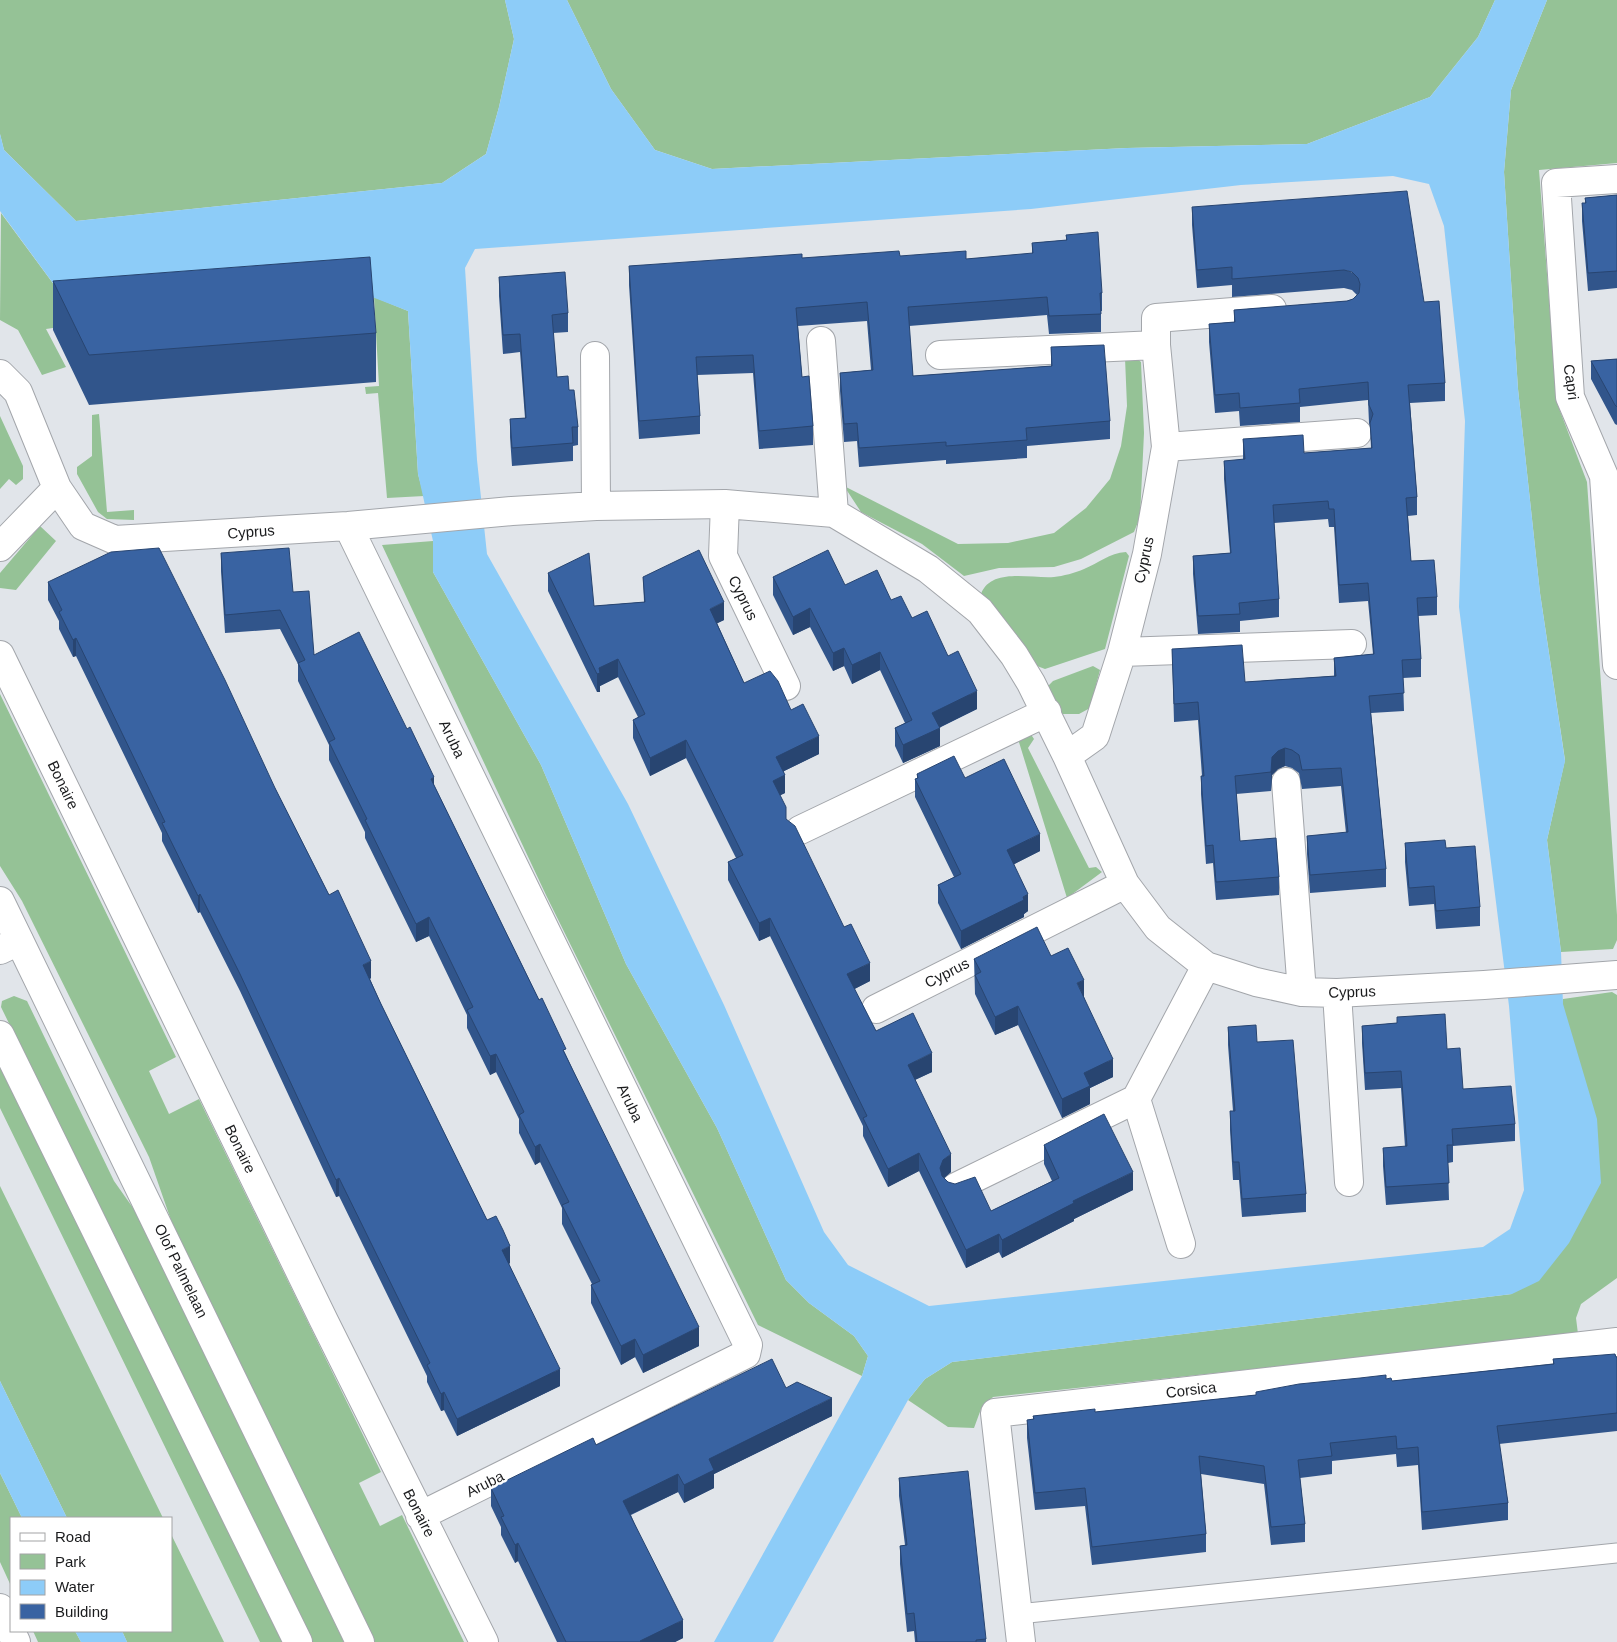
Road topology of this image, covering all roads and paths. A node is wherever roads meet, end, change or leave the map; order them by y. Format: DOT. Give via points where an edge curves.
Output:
graph roads {
  1 [pos="1617,179"];
  2 [pos="1295,307"];
  3 [pos="821,342"];
  4 [pos="1156,345"];
  5 [pos="940,355"];
  6 [pos="594,356"];
  7 [pos="0,374"];
  8 [pos="1357,432"];
  9 [pos="1166,447"];
  10 [pos="57,488"];
  11 [pos="725,504"];
  12 [pos="596,506"];
  13 [pos="834,513"];
  14 [pos="348,526"];
  15 [pos="0,547"];
  16 [pos="1352,644"];
  17 [pos="1122,652"];
  18 [pos="0,655"];
  19 [pos="1617,665"];
  20 [pos="786,686"];
  21 [pos="1047,712"];
  22 [pos="1067,756"];
  23 [pos="1286,782"];
  24 [pos="800,830"];
  25 [pos="1125,884"];
  26 [pos="0,901"];
  27 [pos="9,945"];
  28 [pos="1206,966"];
  29 [pos="1610,976"];
  30 [pos="1302,992"];
  31 [pos="1336,993"];
  32 [pos="876,1009"];
  33 [pos="0,1034"];
  34 [pos="1136,1098"];
  35 [pos="1349,1182"];
  36 [pos="956,1187"];
  37 [pos="1181,1244"];
  38 [pos="1617,1342"];
  39 [pos="420,1516"];
  40 [pos="1617,1553"];
  41 [pos="0,1608"];
  42 [pos="1018,1614"];
  43 [pos="10,1629"];
  44 [pos="298,1642"];
  45 [pos="360,1642"];
  46 [pos="484,1642"];
  47 [pos="1021,1642"];
  1 -- 19 [label="street, Capri" via="1556,184 1570,397 1604,476"];
  2 -- 4 [label="street, Cyprus" via="1156,318"];
  3 -- 13 [label="street"];
  4 -- 5 [label="street"];
  4 -- 9 [label="street, Cyprus"];
  6 -- 12 [label="street"];
  7 -- 10 [label="street, Cyprus" via="18,392"];
  8 -- 9 [label="street"];
  9 -- 17 [label="street, Cyprus" via="1147,554"];
  10 -- 14 [label="street, Cyprus" via="83,526 115,540"];
  10 -- 15 [label="street"];
  11 -- 12 [label="street, Cyprus"];
  11 -- 13 [label="street, Cyprus"];
  11 -- 20 [label="street, Cyprus" via="723,556"];
  12 -- 14 [label="street, Cyprus"];
  13 -- 21 [label="street, Cyprus" via="928,570 980,611 1014,655"];
  14 -- 39 [label="street, Aruba" via="748,1345 746,1354"];
  16 -- 17 [label="street"];
  17 -- 22 [label="street, Cyprus" via="1095,736"];
  18 -- 39 [label="street, Bonaire"];
  21 -- 22 [label="street, Cyprus"];
  21 -- 24 [label="street"];
  22 -- 25 [label="street, Cyprus"];
  23 -- 30 [label="street"];
  25 -- 28 [label="street, Cyprus" via="1158,928"];
  25 -- 32 [label="street, Cyprus"];
  26 -- 27 [label="street, Olof Palmelaan"];
  27 -- 45 [label="street, Olof Palmelaan"];
  28 -- 30 [label="street, Cyprus"];
  28 -- 34 [label="street"];
  29 -- 31 [label="street, Cyprus"];
  30 -- 31 [label="street, Cyprus"];
  31 -- 35 [label="street"];
  33 -- 44 [label="street"];
  34 -- 36 [label="street"];
  34 -- 37 [label="street"];
  38 -- 42 [label="street, Corsica" via="995,1413"];
  39 -- 46 [label="street, Bonaire"];
  40 -- 42 [label="lane"];
  41 -- 43 [label="street"];
  42 -- 47 [label="street, Corsica"];
}
